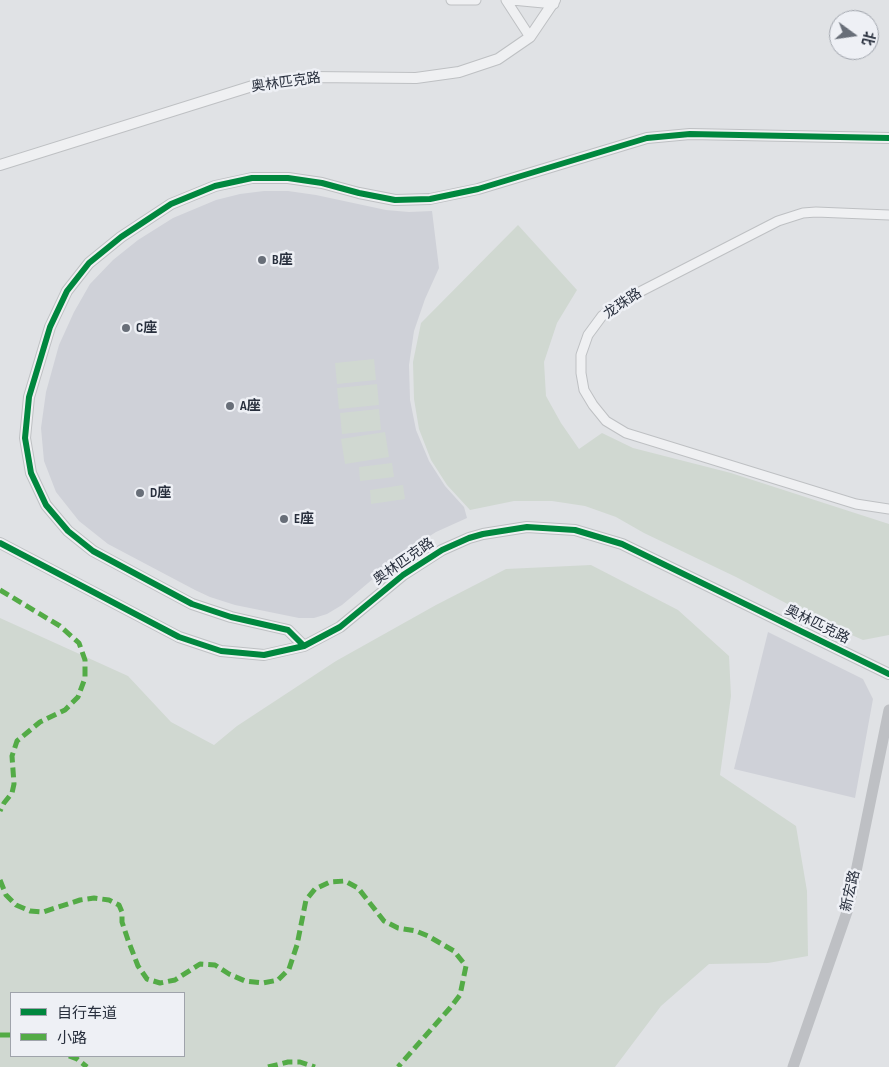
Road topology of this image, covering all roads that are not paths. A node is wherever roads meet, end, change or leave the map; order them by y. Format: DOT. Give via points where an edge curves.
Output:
graph roads {
  1 [pos="451,0"];
  2 [pos="476,0"];
  3 [pos="506,0"];
  4 [pos="512,0"];
  5 [pos="554,2"];
  6 [pos="530,36"];
  7 [pos="889,138"];
  8 [pos="0,165"];
  9 [pos="889,215"];
  10 [pos="889,509"];
  11 [pos="0,543"];
  12 [pos="304,646"];
  13 [pos="889,674"];
  14 [pos="889,710"];
  15 [pos="793,1067"];
  1 -- 2 [label="street"];
  3 -- 6 [label="street"];
  4 -- 5 [label="street"];
  5 -- 6 [label="street, 奥林匹克路"];
  6 -- 8 [label="street, 奥林匹克路" via="498,59 460,72 416,78 310,77 262,83"];
  7 -- 12 [label="street" via="690,134 647,138 478,189 430,199 395,200 322,183 288,178 252,178 215,186 172,204 120,237 89,263 67,291 50,327 29,398 25,438 30,474 46,505 68,532 93,551 192,604 288,630"];
  9 -- 10 [label="street, 龙珠路" via="803,213 769,225 624,300 602,316 588,335 581,355 584,390 593,406 606,422 626,433 856,504"];
  11 -- 12 [label="street, 奥林匹克路" via="180,637 221,651 264,655"];
  12 -- 13 [label="street, 奥林匹克路" via="340,627 403,575 442,550 483,534 528,527 575,530 622,544"];
  14 -- 15 [label="main road, 新宏路" via="849,906"];
}
